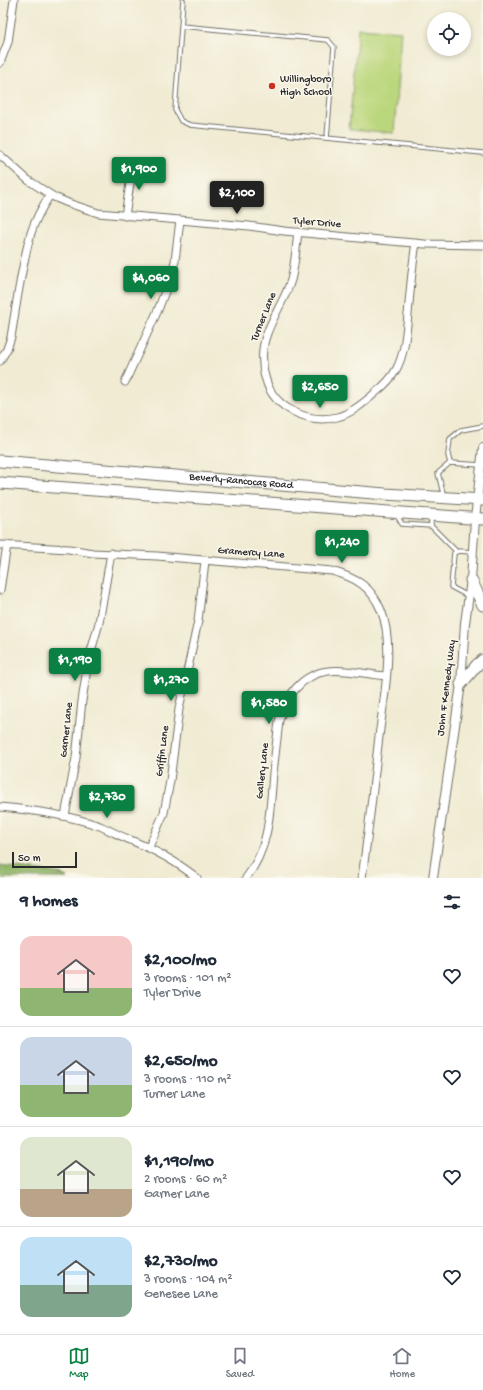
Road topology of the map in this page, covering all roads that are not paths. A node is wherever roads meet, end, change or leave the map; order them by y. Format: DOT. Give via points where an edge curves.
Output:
graph roads {
  1 [pos="14,0"];
  2 [pos="183,0"];
  3 [pos="181,26"];
  4 [pos="0,63"];
  5 [pos="327,138"];
  6 [pos="483,153"];
  7 [pos="0,155"];
  8 [pos="133,164"];
  9 [pos="50,194"];
  10 [pos="125,216"];
  11 [pos="180,220"];
  12 [pos="298,232"];
  13 [pos="416,243"];
  14 [pos="483,245"];
  15 [pos="0,361"];
  16 [pos="125,382"];
  17 [pos="483,426"];
  18 [pos="483,448"];
  19 [pos="0,461"];
  20 [pos="450,463"];
  21 [pos="482,466"];
  22 [pos="0,483"];
  23 [pos="444,498"];
  24 [pos="480,500"];
  25 [pos="479,519"];
  26 [pos="431,521"];
  27 [pos="4,545"];
  28 [pos="456,551"];
  29 [pos="473,552"];
  30 [pos="111,553"];
  31 [pos="205,561"];
  32 [pos="471,580"];
  33 [pos="0,590"];
  34 [pos="468,596"];
  35 [pos="483,605"];
  36 [pos="483,660"];
  37 [pos="386,676"];
  38 [pos="461,684"];
  39 [pos="0,807"];
  40 [pos="65,816"];
  41 [pos="149,848"];
  42 [pos="197,878"];
  43 [pos="246,878"];
  44 [pos="362,878"];
  45 [pos="433,878"];
  1 -- 4 [label="street" via="8,42"];
  2 -- 3 [label="lane"];
  3 -- 5 [label="lane" via="174,110 181,121 190,125"];
  3 -- 5 [label="lane" via="328,40 334,48"];
  5 -- 6 [label="lane"];
  7 -- 9 [label="street, Tyler Drive" via="28,180"];
  8 -- 10 [label="street"];
  9 -- 10 [label="street, Tyler Drive" via="68,204 98,213"];
  9 -- 15 [label="street" via="31,233 11,337"];
  10 -- 11 [label="street, Tyler Drive"];
  11 -- 12 [label="street, Tyler Drive"];
  11 -- 16 [label="street" via="170,279"];
  12 -- 13 [label="street, Tyler Drive"];
  12 -- 13 [label="street, Turner Lane" via="290,281 266,338 262,361 266,381 274,396 292,410 314,418 338,417 350,412 380,389 397,369 404,343"];
  13 -- 14 [label="street, Tyler Drive"];
  17 -- 20 [label="lane" via="461,430 450,439"];
  18 -- 21 [label="street, John F Kennedy Way"];
  19 -- 23 [label="main road, Beverly-Rancocas Road"];
  20 -- 21 [label="lane"];
  20 -- 23 [label="lane" via="438,473"];
  21 -- 24 [label="street, John F Kennedy Way"];
  22 -- 26 [label="main road, Beverly-Rancocas Road" via="395,513"];
  23 -- 24 [label="main road, Beverly-Rancocas Road"];
  24 -- 25 [label="street, John F Kennedy Way"];
  25 -- 26 [label="main road, Beverly-Rancocas Road"];
  25 -- 29 [label="street, John F Kennedy Way"];
  26 -- 28 [label="lane"];
  27 -- 30 [label="street, Gramercy Lane"];
  27 -- 33 [label="street"];
  28 -- 29 [label="lane"];
  28 -- 34 [label="lane" via="450,587"];
  29 -- 32 [label="street, John F Kennedy Way"];
  30 -- 31 [label="street, Gramercy Lane"];
  30 -- 40 [label="street, Garner Lane" via="99,623 88,662 76,758"];
  31 -- 37 [label="street, Gramercy Lane" via="332,571 361,583 370,590 385,622 388,648"];
  31 -- 41 [label="street, Griffin Lane" via="198,621 179,709 164,813"];
  32 -- 34 [label="street, John F Kennedy Way"];
  32 -- 35 [label="main road"];
  34 -- 38 [label="street, John F Kennedy Way"];
  36 -- 38 [label="main road"];
  37 -- 43 [label="street, Gallery Lane" via="327,671 309,677 293,690 279,721 266,838 258,859"];
  37 -- 44 [label="street, Gramercy Lane"];
  38 -- 45 [label="street, John F Kennedy Way"];
  39 -- 40 [label="street"];
  40 -- 41 [label="street" via="99,826"];
  41 -- 42 [label="street" via="179,864"];
}
